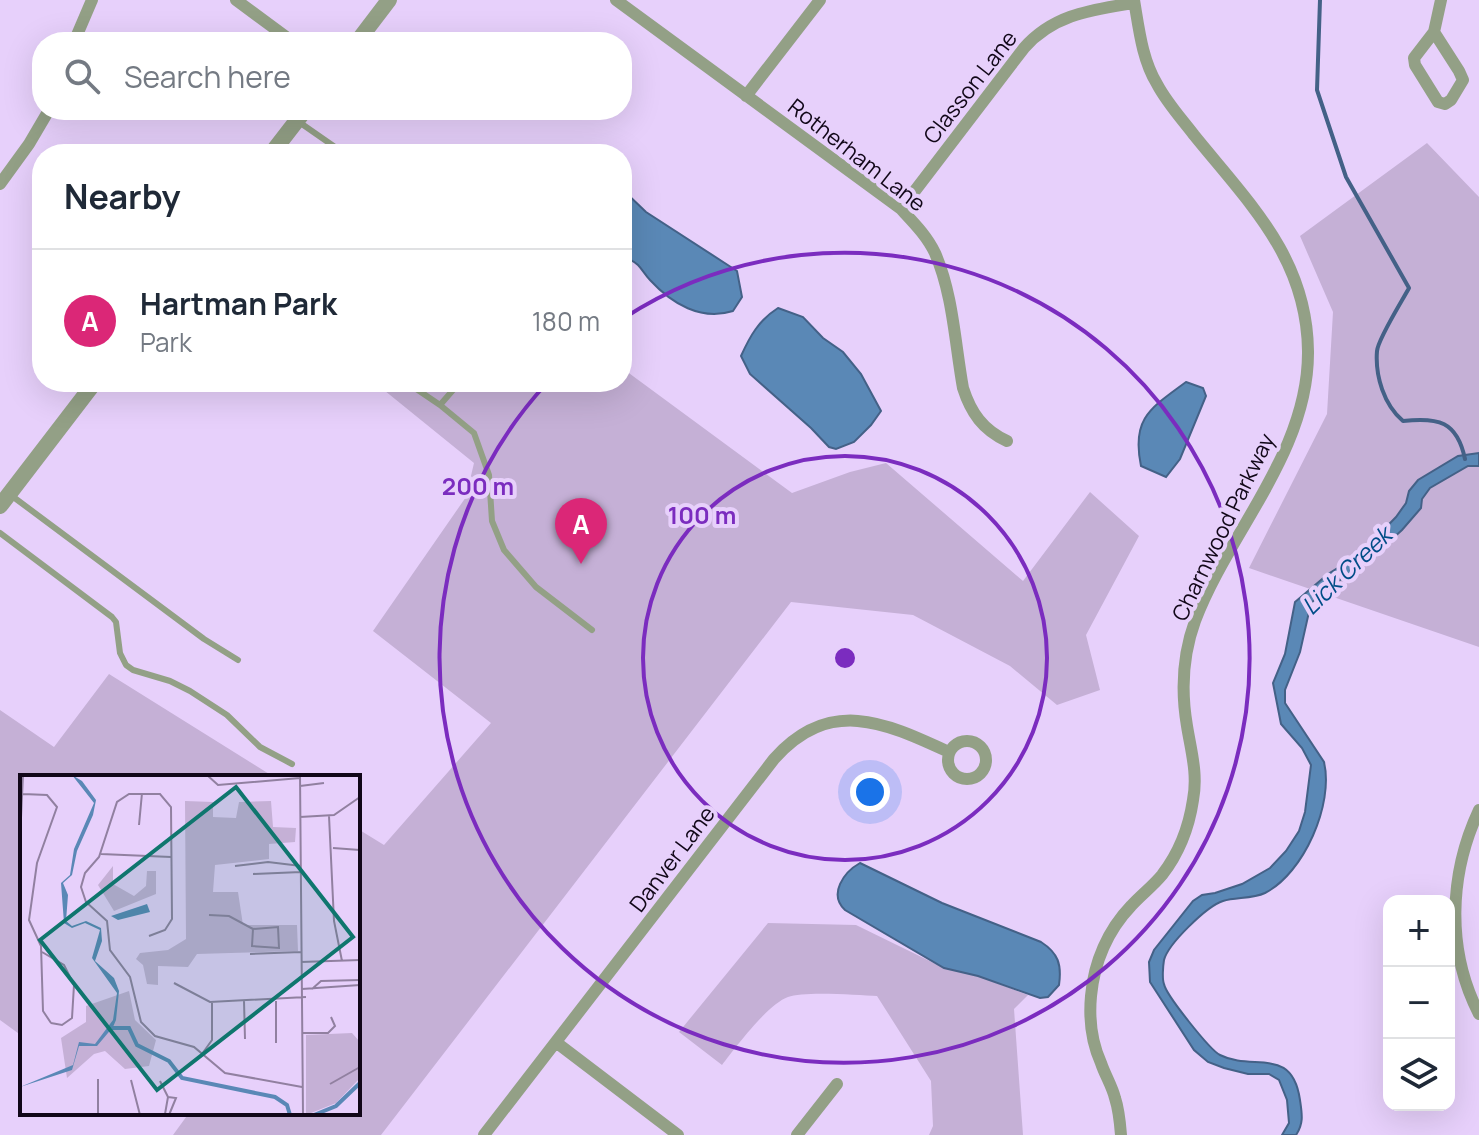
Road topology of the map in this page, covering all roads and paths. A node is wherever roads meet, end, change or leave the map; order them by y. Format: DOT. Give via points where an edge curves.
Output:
graph roads {
  1 [pos="92,0"];
  2 [pos="236,0"];
  3 [pos="389,0"];
  4 [pos="616,0"];
  5 [pos="820,0"];
  6 [pos="1441,0"];
  7 [pos="1134,1"];
  8 [pos="78,32"];
  9 [pos="279,32"];
  10 [pos="365,32"];
  11 [pos="1434,32"];
  12 [pos="746,96"];
  13 [pos="43,120"];
  14 [pos="297,120"];
  15 [pos="307,120"];
  16 [pos="279,144"];
  17 [pos="334,144"];
  18 [pos="0,184"];
  19 [pos="901,209"];
  20 [pos="87,392"];
  21 [pos="421,392"];
  22 [pos="451,392"];
  23 [pos="440,405"];
  24 [pos="1007,441"];
  25 [pos="4,500"];
  26 [pos="0,533"];
  27 [pos="592,630"];
  28 [pos="238,660"];
  29 [pos="949,752"];
  30 [pos="292,764"];
  31 [pos="1479,810"];
  32 [pos="1479,1014"];
  33 [pos="557,1043"];
  34 [pos="837,1084"];
  35 [pos="484,1135"];
  36 [pos="678,1135"];
  37 [pos="797,1135"];
  38 [pos="1121,1135"];
  1 -- 8 [label="street"];
  2 -- 9 [label="street"];
  3 -- 10 [label="street"];
  4 -- 12 [label="street, Rotherham Lane"];
  5 -- 12 [label="street"];
  6 -- 11 [label="street"];
  7 -- 19 [label="street, Classon Lane" via="1070,15 1038,34"];
  7 -- 38 [label="street, Charnwood Parkway" via="1145,55 1165,99 1281,247 1301,299 1308,352 1303,396 1291,434 1192,629 1184,680 1195,774 1188,825 1164,873 1116,925 1094,976 1092,1033 1116,1099"];
  11 -- 11 [label="street" via="1414,58 1415,65 1438,102 1445,104 1463,80"];
  12 -- 19 [label="street, Rotherham Lane"];
  13 -- 18 [label="street"];
  14 -- 16 [label="street"];
  15 -- 17 [label="lane"];
  19 -- 24 [label="street, Rotherham Lane" via="935,252 969,406 984,427"];
  20 -- 25 [label="street"];
  21 -- 23 [label="lane"];
  22 -- 23 [label="lane"];
  23 -- 27 [label="lane" via="474,433 489,475 492,521 504,550 536,587"];
  25 -- 28 [label="lane" via="41,515"];
  26 -- 30 [label="lane" via="112,617 126,665 190,691 227,715 260,747"];
  29 -- 33 [label="street, Danver Lane" via="892,726 854,720 814,729 790,743"];
  31 -- 32 [label="street" via="1464,848 1455,904 1461,965"];
  33 -- 35 [label="street, Danver Lane"];
  33 -- 36 [label="street"];
  34 -- 37 [label="street"];
}
